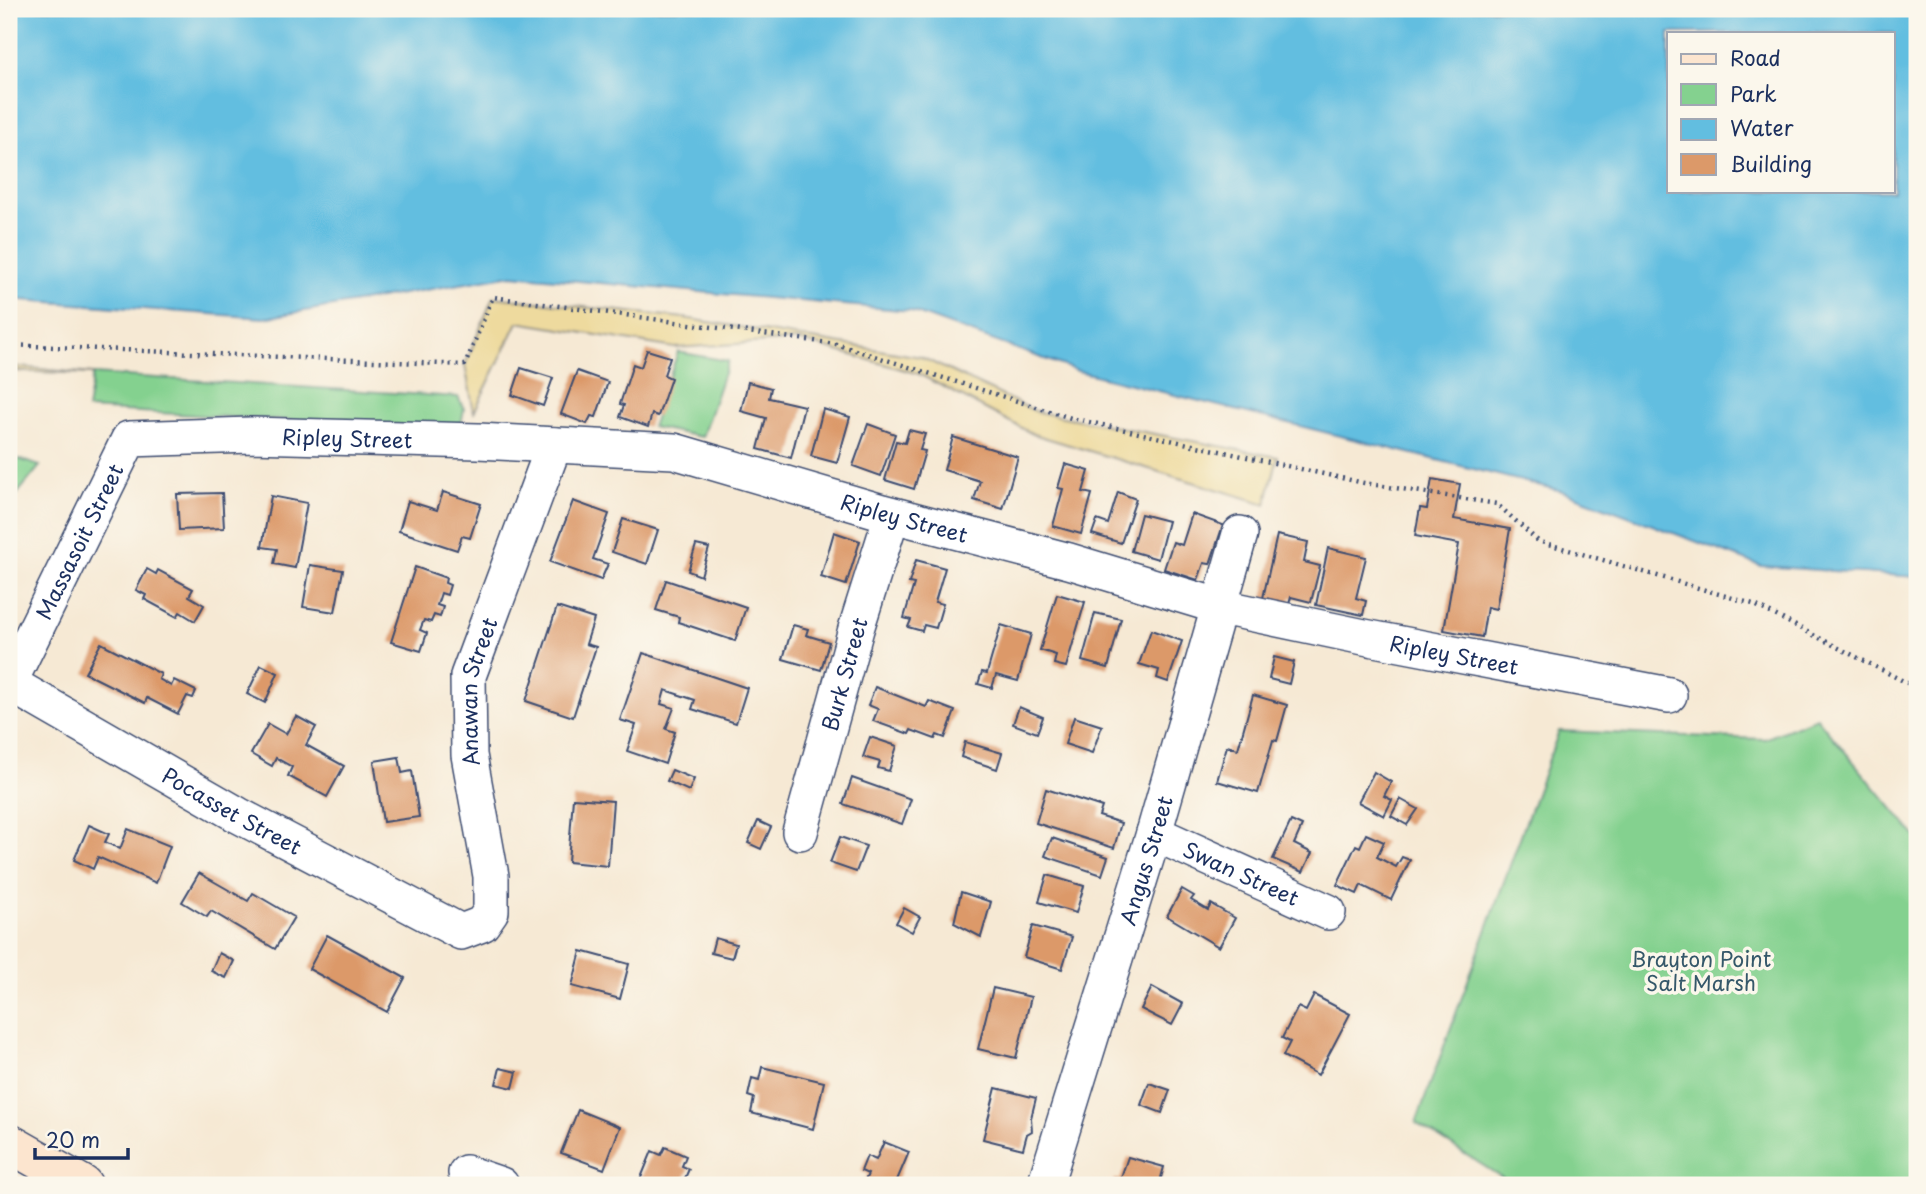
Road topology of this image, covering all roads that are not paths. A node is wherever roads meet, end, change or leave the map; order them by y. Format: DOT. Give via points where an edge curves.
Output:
graph roads {
  1 [pos="128,439"];
  2 [pos="554,445"];
  3 [pos="892,515"];
  4 [pos="1240,534"];
  5 [pos="1221,607"];
  6 [pos="9,683"];
  7 [pos="1669,695"];
  8 [pos="800,832"];
  9 [pos="1154,833"];
  10 [pos="1328,912"];
  11 [pos="461,932"];
  12 [pos="9,1143"];
  13 [pos="466,1173"];
  14 [pos="83,1185"];
  15 [pos="501,1185"];
  16 [pos="1045,1185"];
  1 -- 2 [label="street, Ripley Street" via="251,435"];
  1 -- 6 [label="street, Massasoit Street"];
  2 -- 3 [label="street, Ripley Street" via="674,451"];
  2 -- 11 [label="street, Anawan Street" via="468,676 469,755 491,876 491,911 482,924"];
  3 -- 5 [label="street, Ripley Street"];
  3 -- 8 [label="street, Burk Street"];
  4 -- 5 [label="street, Angus Street"];
  5 -- 7 [label="street, Ripley Street"];
  5 -- 9 [label="street, Angus Street"];
  6 -- 11 [label="street, Pocasset Street" via="238,814"];
  9 -- 10 [label="street, Swan Street"];
  9 -- 16 [label="street, Angus Street"];
  12 -- 14 [label="street"];
  13 -- 15 [label="street"];
}
